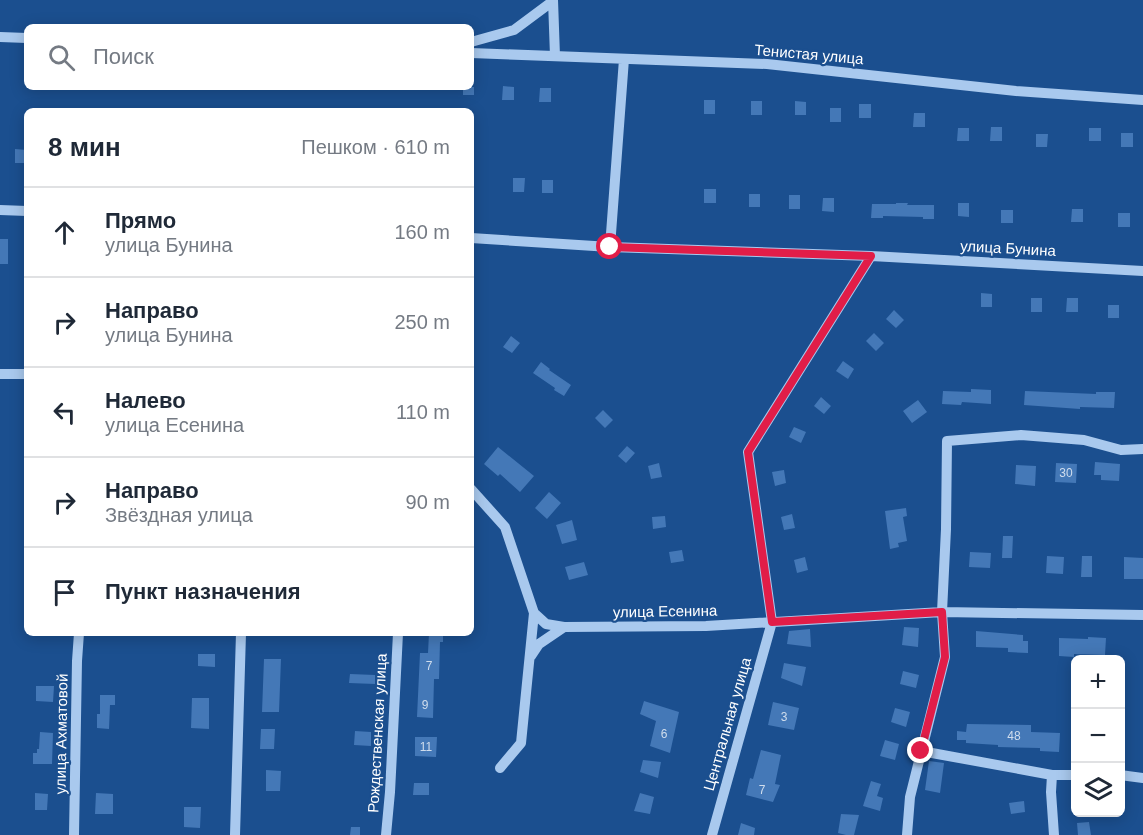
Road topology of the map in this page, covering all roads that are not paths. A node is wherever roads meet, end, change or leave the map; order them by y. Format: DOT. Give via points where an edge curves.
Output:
graph roads {
  1 [pos="553,0"];
  2 [pos="0,37"];
  3 [pos="24,38"];
  4 [pos="474,41"];
  5 [pos="474,54"];
  6 [pos="555,57"];
  7 [pos="624,59"];
  8 [pos="1143,100"];
  9 [pos="0,210"];
  10 [pos="24,212"];
  11 [pos="474,238"];
  12 [pos="610,247"];
  13 [pos="871,256"];
  14 [pos="1143,271"];
  15 [pos="0,374"];
  16 [pos="24,374"];
  17 [pos="1143,448"];
  18 [pos="474,492"];
  19 [pos="942,612"];
  20 [pos="534,613"];
  21 [pos="1143,615"];
  22 [pos="772,622"];
  23 [pos="564,627"];
  24 [pos="79,636"];
  25 [pos="241,636"];
  26 [pos="398,636"];
  27 [pos="528,662"];
  28 [pos="921,751"];
  29 [pos="500,768"];
  30 [pos="1052,775"];
  31 [pos="1071,775"];
  32 [pos="1125,776"];
  33 [pos="1143,778"];
  34 [pos="74,835"];
  35 [pos="235,835"];
  36 [pos="386,835"];
  37 [pos="712,835"];
  38 [pos="907,835"];
  39 [pos="1054,835"];
  1 -- 4 [label="street" via="514,30"];
  1 -- 6 [label="street"];
  2 -- 3 [label="street"];
  5 -- 6 [label="street, Тенистая улица"];
  6 -- 7 [label="street, Тенистая улица"];
  7 -- 8 [label="street, Тенистая улица" via="767,64 1016,91"];
  7 -- 12 [label="street"];
  9 -- 10 [label="street"];
  11 -- 12 [label="street, улица Бунина"];
  12 -- 13 [label="street, улица Бунина"];
  13 -- 14 [label="street, улица Бунина"];
  13 -- 22 [label="street" via="748,452"];
  15 -- 16 [label="street"];
  17 -- 19 [label="street" via="1121,450 1084,440 1021,435 947,441"];
  18 -- 20 [label="street" via="505,527"];
  19 -- 21 [label="street, улица Есенина"];
  19 -- 22 [label="street, улица Есенина"];
  19 -- 28 [label="street" via="945,657"];
  20 -- 23 [label="street, улица Есенина" via="546,624"];
  20 -- 27 [label="street"];
  22 -- 23 [label="street, улица Есенина"];
  22 -- 37 [label="street, Центральная улица"];
  23 -- 27 [label="street" via="539,644"];
  24 -- 34 [label="street, улица Ахматовой"];
  25 -- 35 [label="street"];
  26 -- 36 [label="street, Рождественская улица"];
  27 -- 29 [label="street" via="521,743"];
  28 -- 30 [label="street"];
  28 -- 38 [label="street" via="910,797"];
  30 -- 31 [label="street"];
  30 -- 39 [label="street"];
  32 -- 33 [label="street"];
}
